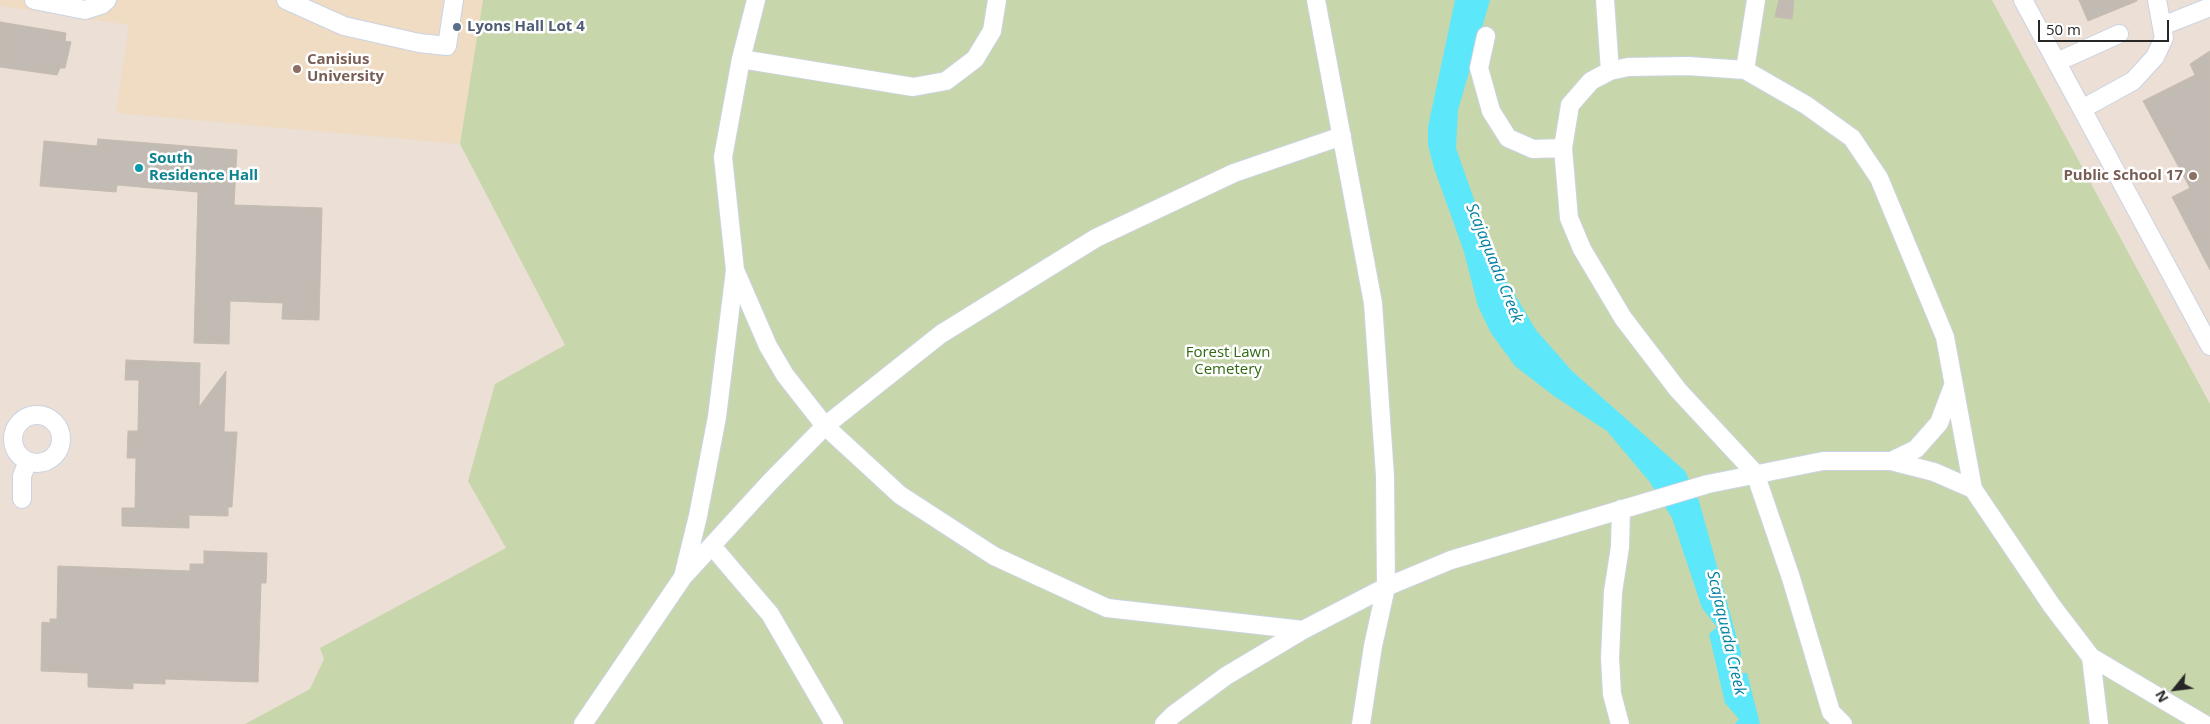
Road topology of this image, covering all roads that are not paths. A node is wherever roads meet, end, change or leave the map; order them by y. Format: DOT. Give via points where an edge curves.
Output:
graph roads {
  1 [pos="34,0"];
  2 [pos="107,0"];
  3 [pos="286,0"];
  4 [pos="454,0"];
  5 [pos="756,0"];
  6 [pos="997,0"];
  7 [pos="1316,0"];
  8 [pos="1605,0"];
  9 [pos="1756,0"];
  10 [pos="2023,0"];
  11 [pos="2157,0"];
  12 [pos="2210,6"];
  13 [pos="2162,26"];
  14 [pos="2119,34"];
  15 [pos="1486,36"];
  16 [pos="741,59"];
  17 [pos="2057,62"];
  18 [pos="1745,70"];
  19 [pos="1610,71"];
  20 [pos="2082,109"];
  21 [pos="1342,136"];
  22 [pos="1564,148"];
  23 [pos="734,270"];
  24 [pos="2205,325"];
  25 [pos="2210,346"];
  26 [pos="1954,384"];
  27 [pos="825,426"];
  28 [pos="28,461"];
  29 [pos="1891,461"];
  30 [pos="1755,473"];
  31 [pos="1973,489"];
  32 [pos="22,499"];
  33 [pos="1621,509"];
  34 [pos="712,546"];
  35 [pos="683,577"];
  36 [pos="1386,587"];
  37 [pos="1303,630"];
  38 [pos="2091,657"];
  39 [pos="1836,720"];
  40 [pos="583,724"];
  41 [pos="834,724"];
  42 [pos="1164,724"];
  43 [pos="1361,724"];
  44 [pos="1620,724"];
  45 [pos="2099,724"];
  46 [pos="2204,724"];
  1 -- 2 [label="street" via="85,10"];
  3 -- 4 [label="street" via="344,26 447,46"];
  5 -- 16 [label="street"];
  6 -- 16 [label="street" via="992,31 979,52 946,80 913,87"];
  7 -- 21 [label="street"];
  8 -- 19 [label="street"];
  9 -- 18 [label="street"];
  10 -- 17 [label="street"];
  11 -- 13 [label="street"];
  12 -- 13 [label="street"];
  13 -- 20 [label="street" via="2164,38 2155,57 2133,81"];
  14 -- 17 [label="street"];
  15 -- 22 [label="street" via="1479,68 1491,111 1508,138 1533,149"];
  16 -- 23 [label="street" via="723,157"];
  17 -- 20 [label="street"];
  18 -- 19 [label="street" via="1688,66 1628,67"];
  18 -- 26 [label="street" via="1806,105 1852,138 1879,178 1945,337"];
  19 -- 22 [label="street" via="1591,81 1570,105"];
  20 -- 24 [label="street"];
  21 -- 27 [label="street" via="1234,173 1096,238 941,334"];
  21 -- 36 [label="street" via="1373,303 1385,476"];
  22 -- 30 [label="street" via="1569,218 1586,257 1623,318 1678,390"];
  23 -- 27 [label="street" via="768,346 785,375"];
  23 -- 35 [label="street" via="717,417"];
  24 -- 25 [label="street"];
  26 -- 29 [label="street" via="1939,423 1916,449"];
  26 -- 31 [label="street"];
  27 -- 34 [label="street"];
  27 -- 37 [label="street" via="900,495 994,556 1107,608"];
  28 -- 32 [label="street" via="22,476"];
  29 -- 30 [label="street" via="1823,461"];
  29 -- 31 [label="street" via="1934,472"];
  30 -- 33 [label="street"];
  30 -- 39 [label="street"];
  31 -- 38 [label="street" via="2052,606"];
  33 -- 36 [label="street" via="1451,560"];
  33 -- 44 [label="street" via="1610,658 1612,694"];
  34 -- 35 [label="street"];
  34 -- 41 [label="street" via="770,614"];
  35 -- 40 [label="street"];
  36 -- 37 [label="street"];
  36 -- 43 [label="street"];
  37 -- 42 [label="street" via="1226,676"];
  38 -- 45 [label="street"];
  38 -- 46 [label="street"];
}
